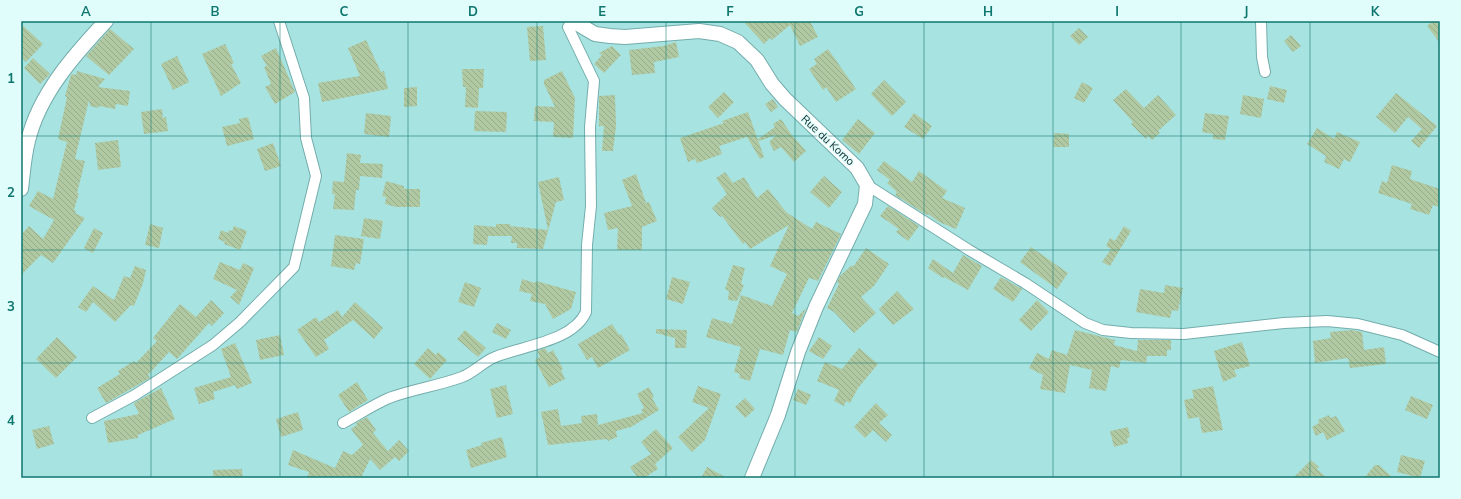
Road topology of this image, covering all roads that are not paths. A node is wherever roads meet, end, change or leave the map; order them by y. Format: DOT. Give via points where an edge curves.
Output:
graph roads {
  1 [pos="106,21"];
  2 [pos="279,21"];
  3 [pos="573,21"];
  4 [pos="1262,21"];
  5 [pos="1265,72"];
  6 [pos="866,185"];
  7 [pos="21,189"];
  8 [pos="1440,352"];
  9 [pos="92,418"];
  10 [pos="343,423"];
  11 [pos="752,478"];
  1 -- 7 [label="street" via="62,74 42,106 28,140"];
  2 -- 9 [label="street" via="304,98 306,138 316,176 294,267 240,322 213,345"];
  3 -- 6 [label="street, Rue du Komo" via="595,34 610,36 646,36 699,31 720,34 738,42 757,60 785,99 857,168"];
  3 -- 10 [label="street" via="568,27 594,81 590,127 591,206 587,245 586,312 570,331 493,358 463,377 386,399"];
  4 -- 5 [label="street" via="1262,57"];
  6 -- 8 [label="street" via="1025,283 1085,324 1103,330 1184,334 1327,321 1358,324 1402,335"];
  6 -- 11 [label="street" via="865,204 798,352 778,415"];
}
